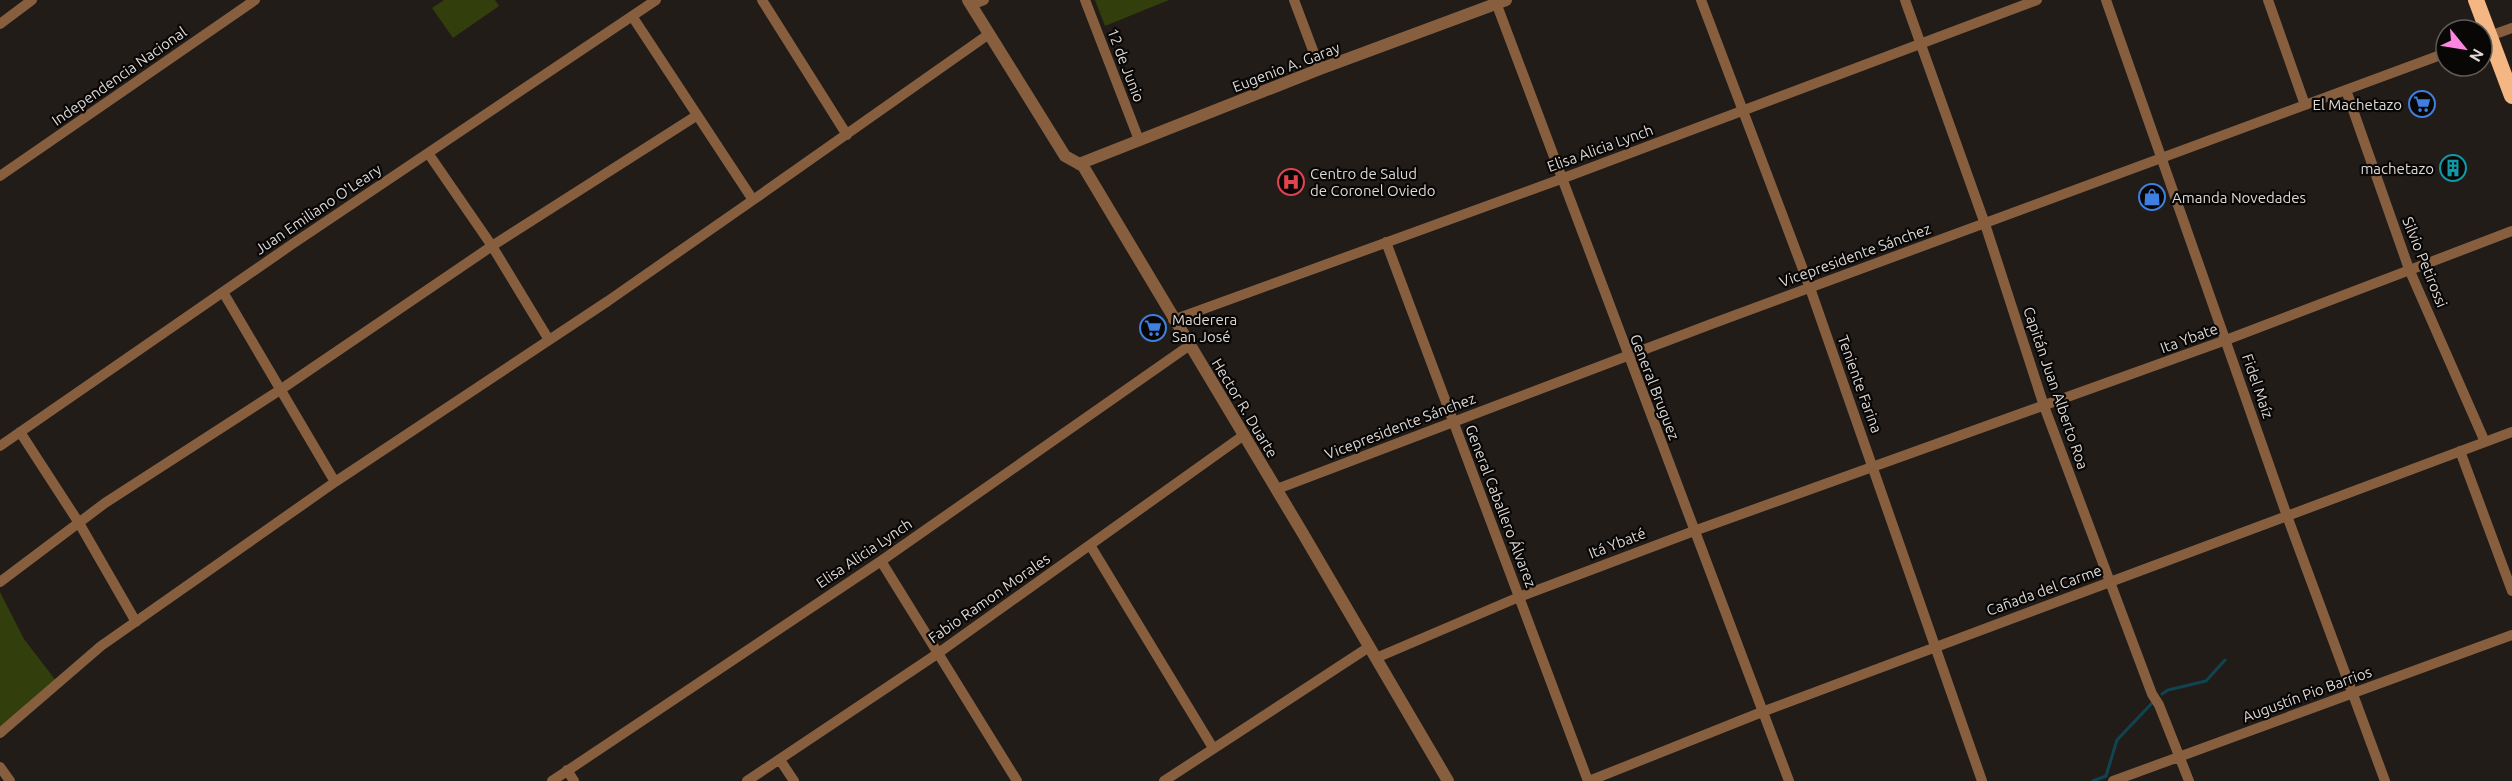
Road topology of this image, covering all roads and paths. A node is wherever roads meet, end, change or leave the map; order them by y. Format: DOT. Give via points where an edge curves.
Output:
graph roads {
  1 [pos="32,0"];
  2 [pos="255,0"];
  3 [pos="656,0"];
  4 [pos="762,0"];
  5 [pos="984,0"];
  6 [pos="1085,0"];
  7 [pos="1294,0"];
  8 [pos="1701,0"];
  9 [pos="1905,0"];
  10 [pos="2037,0"];
  11 [pos="2106,0"];
  12 [pos="2268,0"];
  13 [pos="2476,0"];
  14 [pos="1499,1"];
  15 [pos="970,3"];
  16 [pos="632,16"];
  17 [pos="2481,18"];
  18 [pos="0,24"];
  19 [pos="2512,28"];
  20 [pos="989,34"];
  21 [pos="2494,35"];
  22 [pos="1920,44"];
  23 [pos="2494,56"];
  24 [pos="2434,57"];
  25 [pos="1320,69"];
  26 [pos="2346,90"];
  27 [pos="2512,96"];
  28 [pos="2305,105"];
  29 [pos="1742,111"];
  30 [pos="696,116"];
  31 [pos="847,135"];
  32 [pos="1139,140"];
  33 [pos="428,153"];
  34 [pos="2162,159"];
  35 [pos="1079,164"];
  36 [pos="0,176"];
  37 [pos="1561,179"];
  38 [pos="753,200"];
  39 [pos="1985,224"];
  40 [pos="2512,231"];
  41 [pos="1386,242"];
  42 [pos="492,246"];
  43 [pos="2409,269"];
  44 [pos="1810,288"];
  45 [pos="223,292"];
  46 [pos="1173,320"];
  47 [pos="549,340"];
  48 [pos="2226,340"];
  49 [pos="1190,345"];
  50 [pos="1628,356"];
  51 [pos="280,390"];
  52 [pos="2044,406"];
  53 [pos="1454,423"];
  54 [pos="21,432"];
  55 [pos="2512,432"];
  56 [pos="1244,435"];
  57 [pos="2485,442"];
  58 [pos="0,446"];
  59 [pos="2460,451"];
  60 [pos="1873,467"];
  61 [pos="335,482"];
  62 [pos="1276,489"];
  63 [pos="2287,516"];
  64 [pos="79,523"];
  65 [pos="1694,531"];
  66 [pos="1090,545"];
  67 [pos="880,561"];
  68 [pos="0,582"];
  69 [pos="2109,582"];
  70 [pos="2512,591"];
  71 [pos="1519,597"];
  72 [pos="136,622"];
  73 [pos="2512,635"];
  74 [pos="1937,647"];
  75 [pos="1373,652"];
  76 [pos="937,654"];
  77 [pos="2353,693"];
  78 [pos="1762,712"];
  79 [pos="0,734"];
  80 [pos="1213,748"];
  81 [pos="2180,756"];
  82 [pos="780,760"];
  83 [pos="0,767"];
  84 [pos="567,770"];
  85 [pos="10,781"];
  86 [pos="552,781"];
  87 [pos="573,781"];
  88 [pos="747,781"];
  89 [pos="794,781"];
  90 [pos="1017,781"];
  91 [pos="1164,781"];
  92 [pos="1448,781"];
  93 [pos="1588,781"];
  94 [pos="1789,781"];
  95 [pos="1982,781"];
  96 [pos="2113,781"];
  97 [pos="2189,781"];
  98 [pos="2385,781"];
  1 -- 18 [label="street"];
  2 -- 36 [label="street, Independencia Nacional"];
  3 -- 16 [label="street, Juan Emiliano O'Leary"];
  4 -- 31 [label="street"];
  5 -- 15 [label="street"];
  6 -- 32 [label="street, 12 de Junio"];
  7 -- 25 [label="street"];
  8 -- 29 [label="street, Teniente Farina"];
  9 -- 22 [label="street, Capitán Juan Alberto Roa"];
  10 -- 22 [label="street, Elisa Alicia Lynch"];
  11 -- 34 [label="street, Fidel Maíz"];
  12 -- 28 [label="street"];
  13 -- 17 [label="highway"];
  14 -- 25 [label="street, Eugenio A. Garay"];
  14 -- 37 [label="street, General Bruguez"];
  15 -- 20 [label="street, Hector R. Duarte"];
  16 -- 30 [label="street"];
  16 -- 33 [label="street, Juan Emiliano O'Leary"];
  19 -- 21 [label="street"];
  20 -- 31 [label="street"];
  20 -- 35 [label="street, Hector R. Duarte" via="1065,156"];
  22 -- 29 [label="street, Elisa Alicia Lynch"];
  22 -- 39 [label="street, Capitán Juan Alberto Roa"];
  23 -- 27 [label="highway"];
  24 -- 26 [label="street, Vicepresidente Sánchez"];
  25 -- 32 [label="street, Eugenio A. Garay"];
  26 -- 28 [label="street, Vicepresidente Sánchez"];
  26 -- 43 [label="street, Silvio Petirossi"];
  28 -- 34 [label="street, Vicepresidente Sánchez"];
  29 -- 37 [label="street, Elisa Alicia Lynch"];
  29 -- 44 [label="street, Teniente Farina"];
  30 -- 38 [label="street"];
  30 -- 42 [label="street"];
  31 -- 38 [label="street"];
  32 -- 35 [label="street, Eugenio A. Garay"];
  33 -- 42 [label="street"];
  33 -- 45 [label="street, Juan Emiliano O'Leary"];
  34 -- 39 [label="street, Vicepresidente Sánchez"];
  34 -- 48 [label="street, Fidel Maíz"];
  35 -- 46 [label="street, Hector R. Duarte"];
  37 -- 41 [label="street, Elisa Alicia Lynch"];
  37 -- 50 [label="street, General Bruguez"];
  38 -- 47 [label="street"];
  39 -- 44 [label="street, Vicepresidente Sánchez"];
  39 -- 52 [label="street, Capitán Juan Alberto Roa"];
  40 -- 43 [label="street, Ita Ybate"];
  41 -- 46 [label="street, Elisa Alicia Lynch"];
  41 -- 53 [label="street, General Caballero Álvarez"];
  42 -- 47 [label="street"];
  42 -- 51 [label="street"];
  43 -- 48 [label="street, Ita Ybate"];
  43 -- 57 [label="street, Silvio Petirossi"];
  44 -- 50 [label="street, Vicepresidente Sánchez"];
  44 -- 60 [label="street, Teniente Farina"];
  45 -- 51 [label="street"];
  45 -- 54 [label="street, Juan Emiliano O'Leary"];
  46 -- 49 [label="street, Hector R. Duarte"];
  47 -- 61 [label="street"];
  48 -- 52 [label="street, Ita Ybate"];
  48 -- 63 [label="street, Fidel Maíz"];
  49 -- 56 [label="street, Hector R. Duarte"];
  49 -- 67 [label="street, Elisa Alicia Lynch"];
  50 -- 53 [label="street, Vicepresidente Sánchez"];
  50 -- 65 [label="street, General Bruguez"];
  51 -- 61 [label="street"];
  51 -- 64 [label="street"];
  52 -- 60 [label="street, Ita Ybate"];
  52 -- 69 [label="street, Capitán Juan Alberto Roa"];
  53 -- 62 [label="street, Vicepresidente Sánchez"];
  53 -- 71 [label="street, General Caballero Álvarez"];
  54 -- 58 [label="street, Juan Emiliano O'Leary"];
  54 -- 64 [label="street"];
  55 -- 57 [label="street, Cañada del Carme"];
  56 -- 62 [label="street, Hector R. Duarte"];
  56 -- 66 [label="street, Fabio Ramon Morales"];
  57 -- 59 [label="street, Cañada del Carme"];
  59 -- 63 [label="street, Cañada del Carme"];
  59 -- 70 [label="street"];
  60 -- 65 [label="street, Itá Ybaté"];
  60 -- 74 [label="street, Teniente Farina"];
  61 -- 72 [label="street"];
  62 -- 75 [label="street, Hector R. Duarte"];
  63 -- 69 [label="street, Cañada del Carme"];
  63 -- 77 [label="street, Fidel Maíz"];
  64 -- 68 [label="street"];
  64 -- 72 [label="street"];
  65 -- 71 [label="street, Itá Ybaté"];
  65 -- 78 [label="street, General Bruguez"];
  66 -- 76 [label="street, Fabio Ramon Morales"];
  66 -- 80 [label="street"];
  67 -- 76 [label="street"];
  67 -- 84 [label="street, Elisa Alicia Lynch"];
  69 -- 74 [label="street, Cañada del Carme"];
  69 -- 81 [label="street, Capitán Juan Alberto Roa"];
  71 -- 75 [label="street, Itá Ybaté"];
  71 -- 93 [label="street, General Caballero Álvarez"];
  72 -- 79 [label="street" via="101,646"];
  73 -- 77 [label="street, Augustín Pio Barrios"];
  74 -- 78 [label="street, Cañada del Carme"];
  74 -- 95 [label="street, Teniente Farina"];
  75 -- 80 [label="street, Itá Ybaté"];
  75 -- 92 [label="street, Hector R. Duarte"];
  76 -- 82 [label="street, Fabio Ramon Morales"];
  76 -- 90 [label="street"];
  77 -- 81 [label="street, Augustín Pio Barrios"];
  77 -- 98 [label="street, Fidel Maíz"];
  78 -- 93 [label="street, Cañada del Carme"];
  78 -- 94 [label="street, General Bruguez"];
  80 -- 91 [label="street, Itá Ybaté"];
  81 -- 96 [label="street, Augustín Pio Barrios"];
  81 -- 97 [label="street, Capitán Juan Alberto Roa"];
  82 -- 88 [label="street, Fabio Ramon Morales"];
  82 -- 89 [label="street"];
  83 -- 85 [label="street"];
  84 -- 86 [label="street, Elisa Alicia Lynch"];
  84 -- 87 [label="street"];
}
